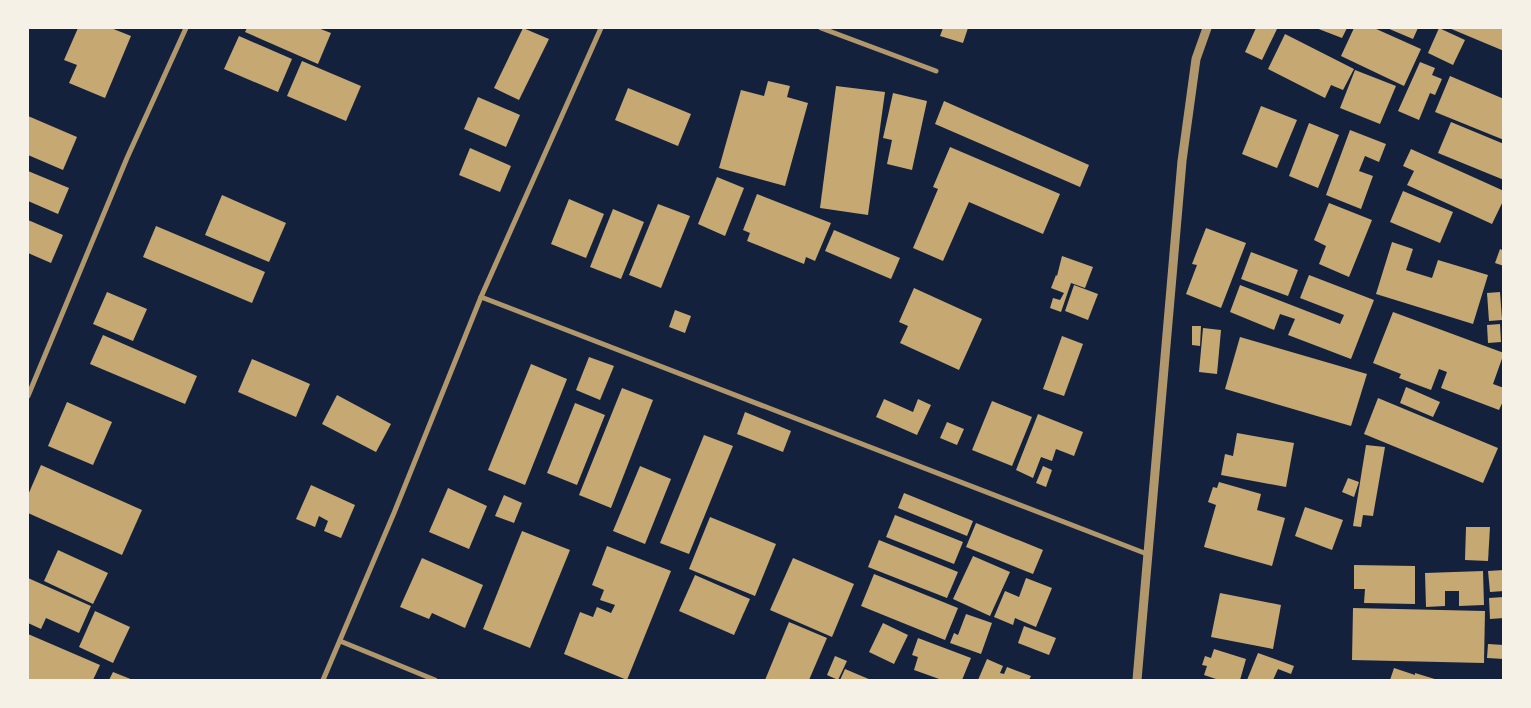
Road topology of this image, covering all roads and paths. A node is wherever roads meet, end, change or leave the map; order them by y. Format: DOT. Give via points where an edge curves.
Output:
graph roads {
  1 [pos="186,28"];
  2 [pos="601,28"];
  3 [pos="821,28"];
  4 [pos="1207,28"];
  5 [pos="936,71"];
  6 [pos="481,297"];
  7 [pos="28,396"];
  8 [pos="1146,554"];
  9 [pos="340,641"];
  10 [pos="323,680"];
  11 [pos="435,680"];
  12 [pos="1137,680"];
  1 -- 7 [label="street" via="127,158"];
  2 -- 6 [label="street"];
  3 -- 5 [label="street"];
  4 -- 8 [label="street" via="1196,59 1182,161"];
  6 -- 8 [label="street"];
  6 -- 9 [label="street"];
  8 -- 12 [label="street"];
  9 -- 10 [label="street"];
  9 -- 11 [label="street"];
}
